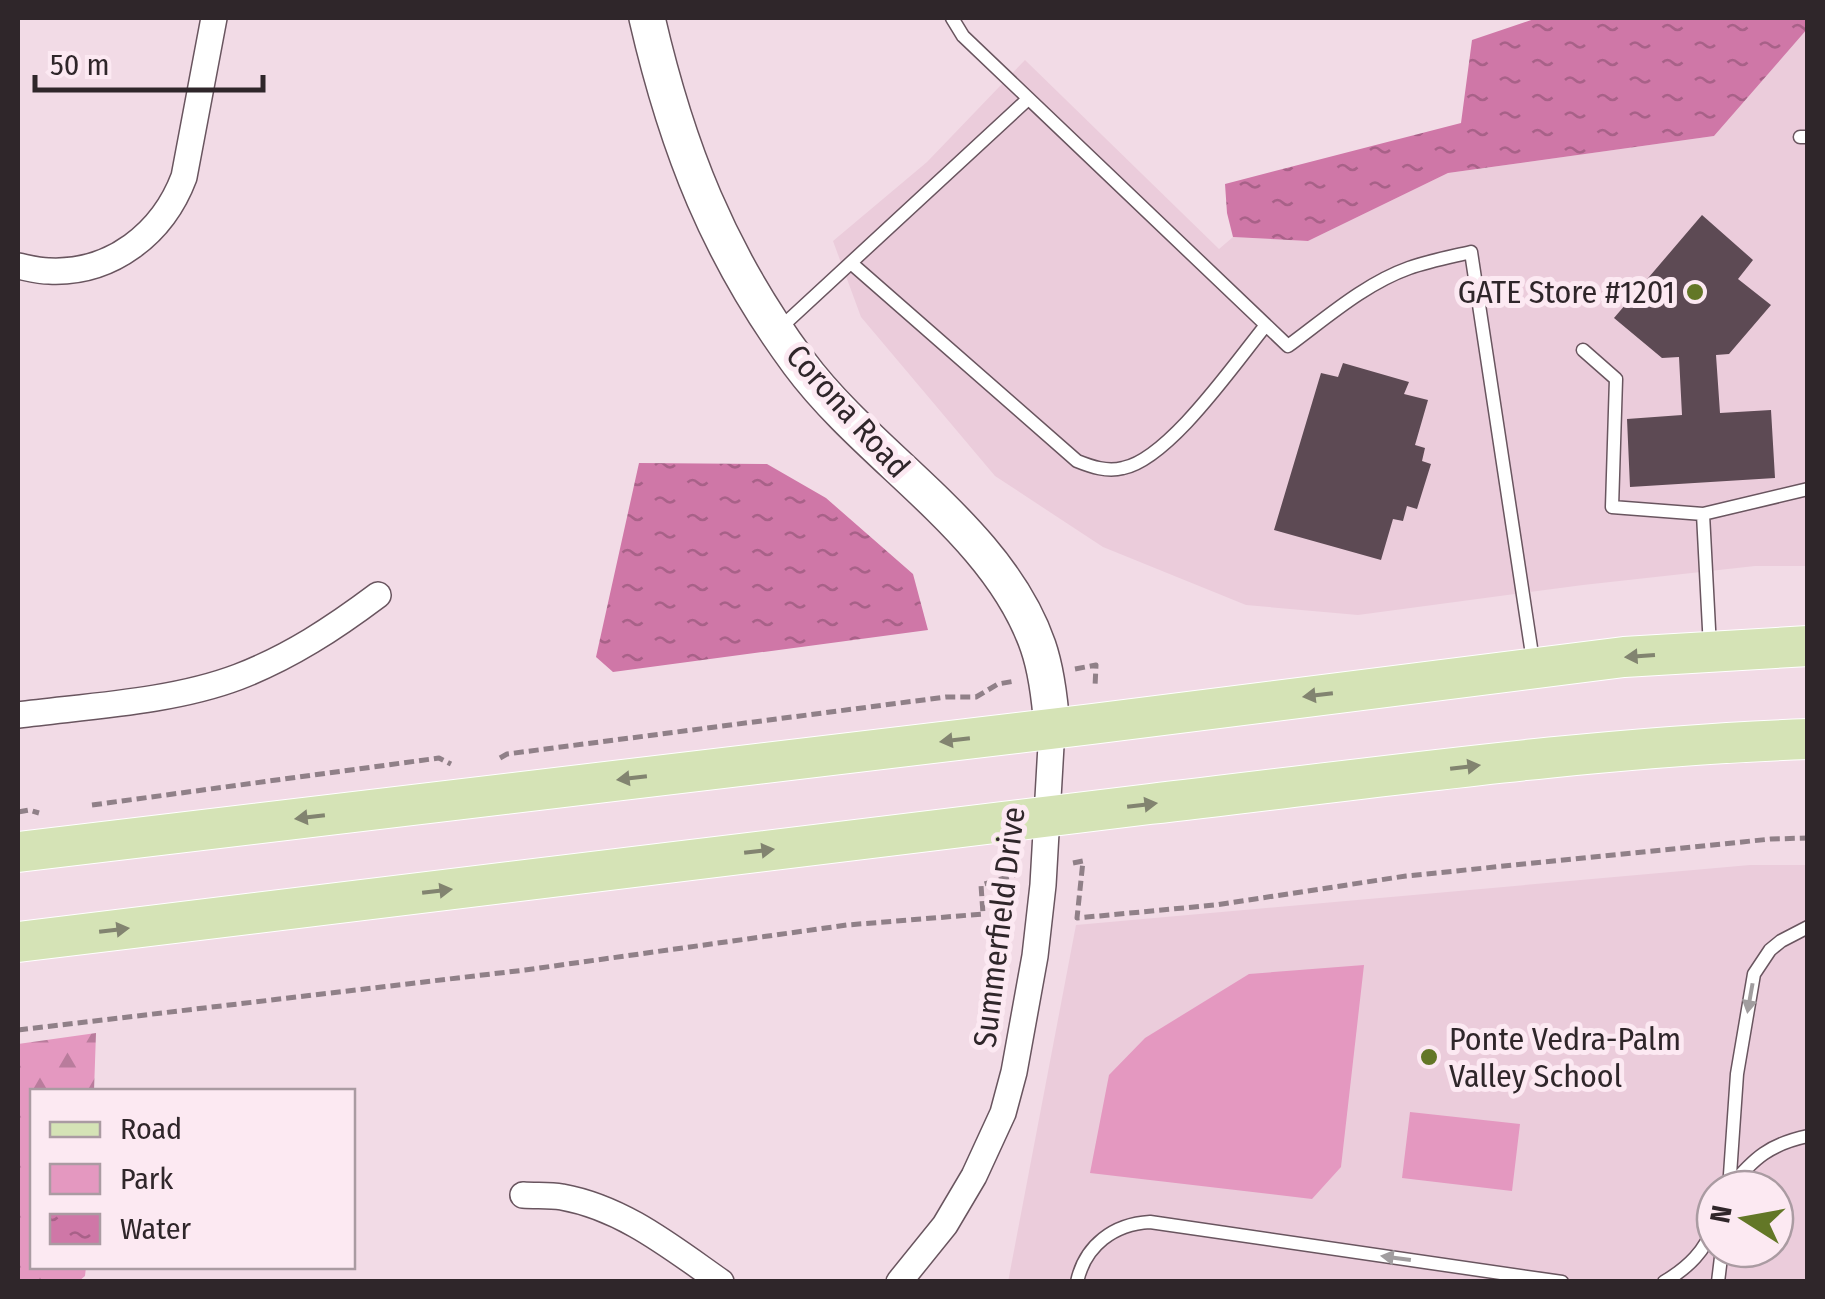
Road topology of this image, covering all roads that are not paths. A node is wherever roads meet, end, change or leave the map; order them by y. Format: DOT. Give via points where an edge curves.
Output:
graph roads {
  1 [pos="214,18"];
  2 [pos="647,18"];
  3 [pos="952,18"];
  4 [pos="1028,99"];
  5 [pos="851,263"];
  6 [pos="18,266"];
  7 [pos="1266,325"];
  8 [pos="777,332"];
  9 [pos="1583,350"];
  10 [pos="1808,489"];
  11 [pos="1702,514"];
  12 [pos="378,595"];
  13 [pos="1808,646"];
  14 [pos="1710,650"];
  15 [pos="1534,668"];
  16 [pos="18,715"];
  17 [pos="1052,728"];
  18 [pos="1808,739"];
  19 [pos="1045,816"];
  20 [pos="18,852"];
  21 [pos="1808,927"];
  22 [pos="18,942"];
  23 [pos="1808,1136"];
  24 [pos="1730,1169"];
  25 [pos="1745,1169"];
  26 [pos="522,1195"];
  27 [pos="1695,1260"];
  28 [pos="721,1282"];
  29 [pos="899,1282"];
  30 [pos="1077,1282"];
  31 [pos="1562,1282"];
  32 [pos="1664,1282"];
  1 -- 6 [label="street" via="184,177 159,224 136,246 84,268 50,272"];
  2 -- 8 [label="street, Corona Road" via="682,149 711,218"];
  3 -- 4 [label="lane"];
  4 -- 5 [label="lane"];
  4 -- 7 [label="lane"];
  5 -- 7 [label="lane" via="1077,461 1099,469 1146,460"];
  5 -- 8 [label="lane"];
  7 -- 15 [label="lane" via="1288,346 1380,282 1470,252"];
  8 -- 17 [label="street, Corona Road" via="831,402 970,538 1005,582 1039,646"];
  9 -- 11 [label="lane" via="1616,380 1612,508"];
  10 -- 11 [label="lane"];
  11 -- 14 [label="lane"];
  12 -- 16 [label="street" via="290,655 236,678 180,694"];
  13 -- 14 [label="main road"];
  14 -- 15 [label="main road, one-way"];
  15 -- 17 [label="main road, one-way"];
  17 -- 19 [label="street, Summerfield Drive"];
  17 -- 20 [label="main road, one-way"];
  19 -- 18 [label="main road, one-way" via="1532,760"];
  22 -- 19 [label="main road, one-way"];
  19 -- 29 [label="street, Summerfield Drive" via="1035,956 1003,1113 945,1225"];
  21 -- 24 [label="lane, one-way" via="1781,940 1754,974"];
  23 -- 25 [label="lane" via="1767,1150"];
  26 -- 28 [label="street" via="560,1197 632,1221"];
  27 -- 32 [label="lane"];
  31 -- 30 [label="lane, one-way" via="1150,1222 1099,1240"];
}
